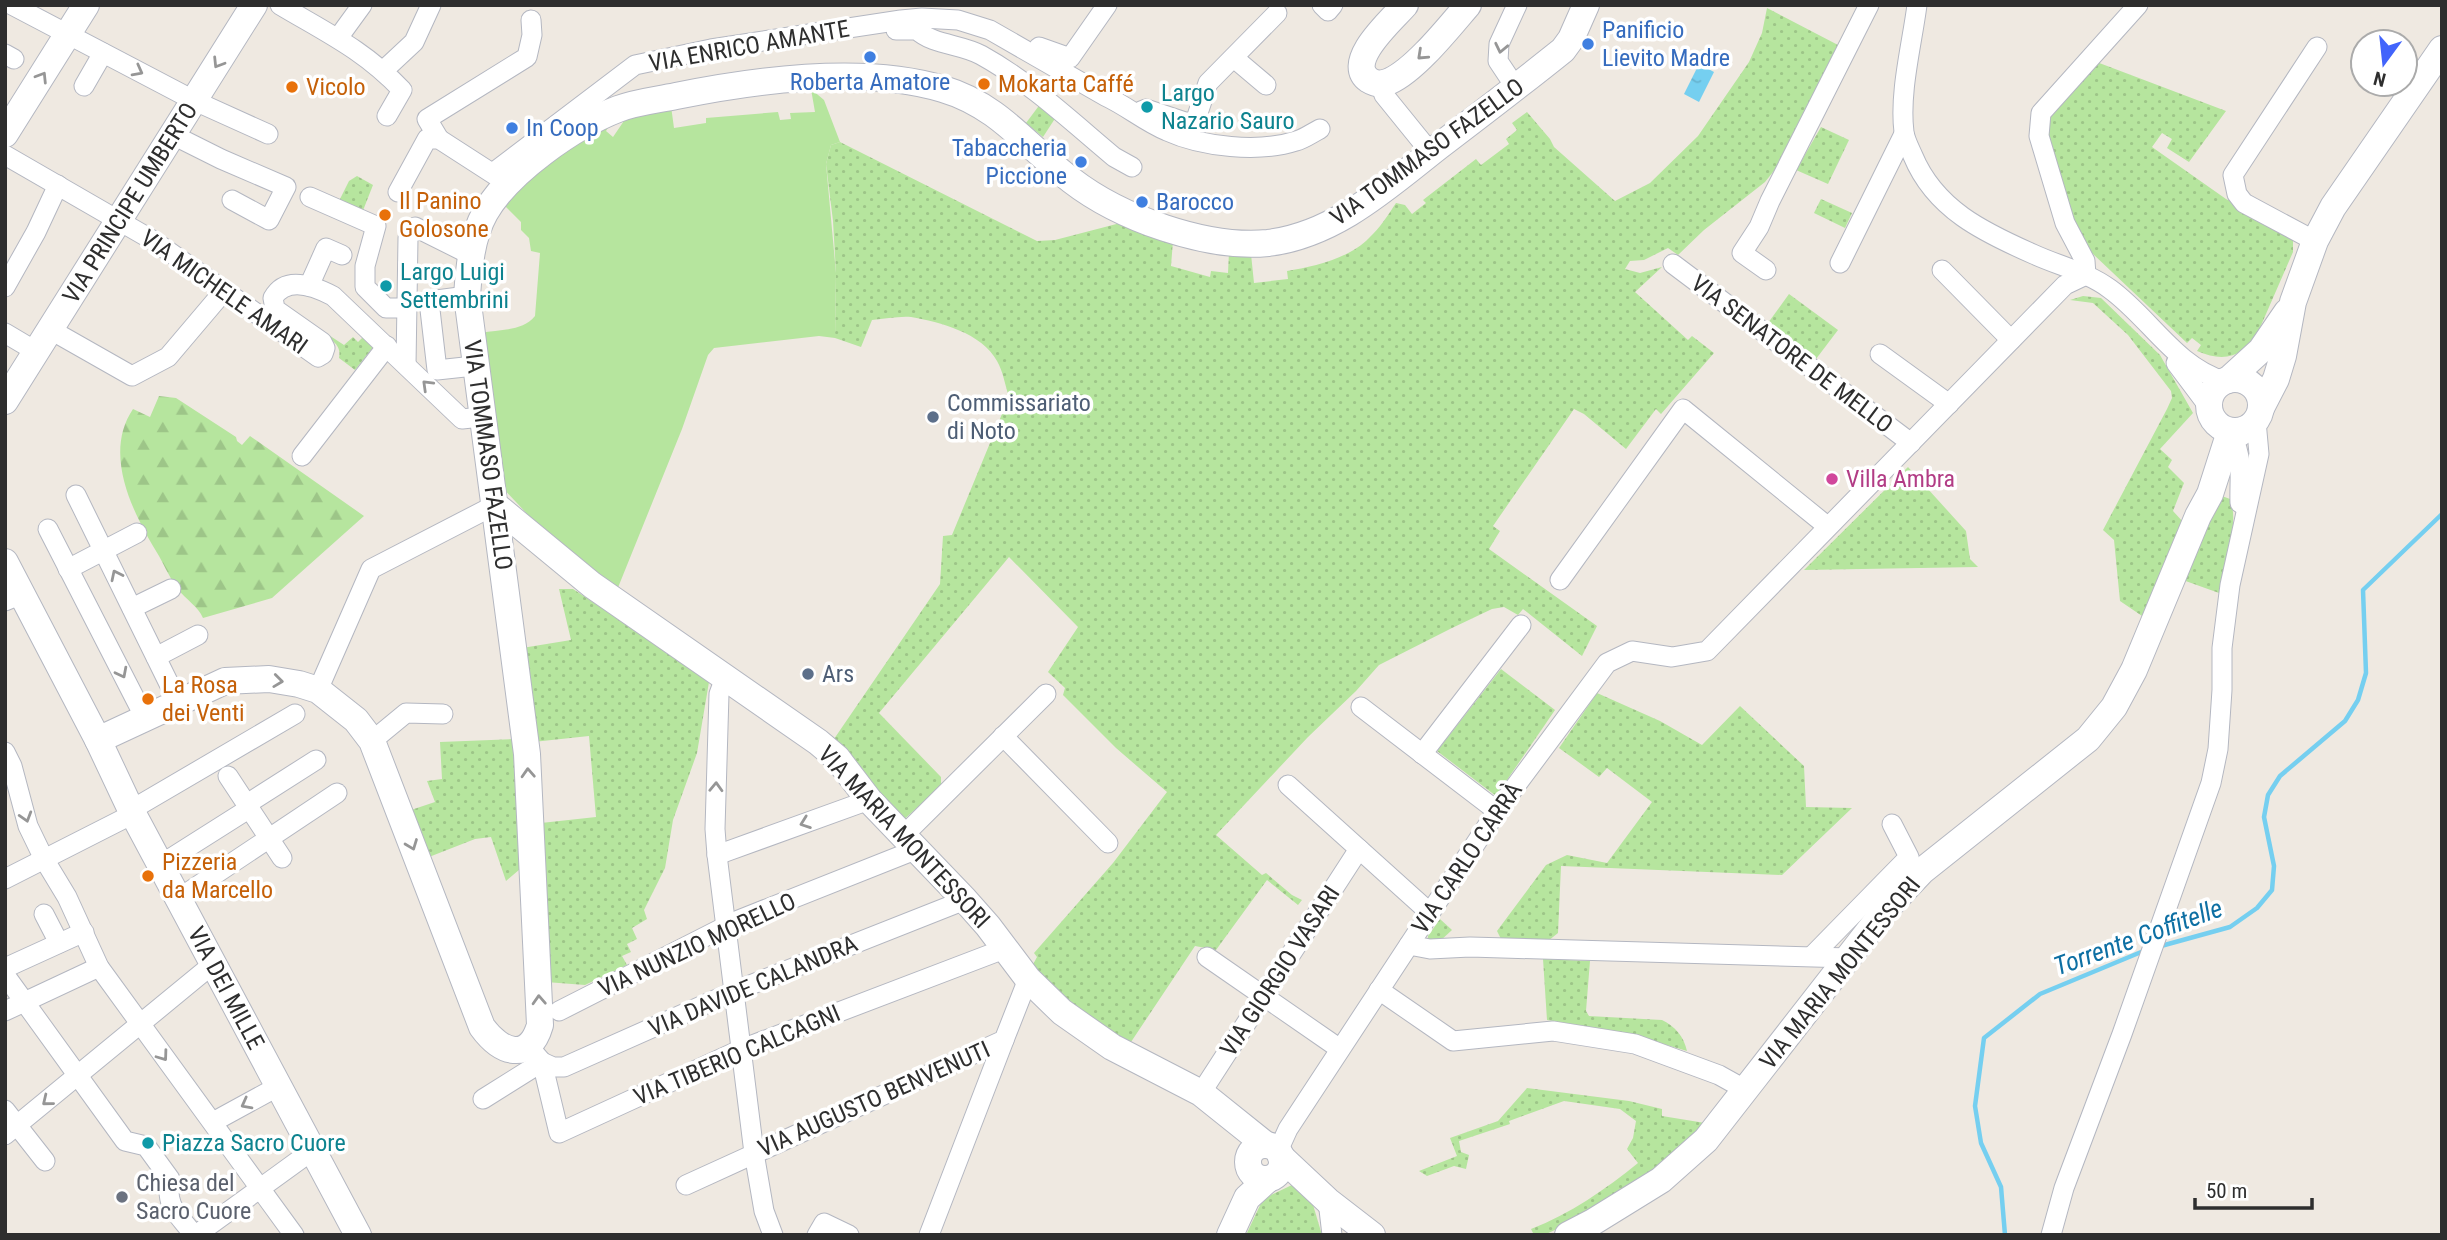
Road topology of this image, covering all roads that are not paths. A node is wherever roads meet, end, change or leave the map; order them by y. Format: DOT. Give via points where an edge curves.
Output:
graph roads {
  1 [pos="12,5"];
  2 [pos="86,5"];
  3 [pos="254,5"];
  4 [pos="280,5"];
  5 [pos="362,5"];
  6 [pos="431,5"];
  7 [pos="1107,5"];
  8 [pos="1322,5"];
  9 [pos="1333,5"];
  10 [pos="1405,5"];
  11 [pos="1468,5"];
  12 [pos="1517,5"];
  13 [pos="1586,5"];
  14 [pos="1869,5"];
  15 [pos="1917,5"];
  16 [pos="2138,5"];
  17 [pos="1277,13"];
  18 [pos="531,20"];
  19 [pos="876,24"];
  20 [pos="68,34"];
  21 [pos="338,38"];
  22 [pos="2317,47"];
  23 [pos="2442,49"];
  24 [pos="1031,52"];
  25 [pos="103,53"];
  26 [pos="1234,58"];
  27 [pos="384,70"];
  28 [pos="1266,85"];
  29 [pos="1380,85"];
  30 [pos="84,86"];
  31 [pos="1516,88"];
  32 [pos="195,101"];
  33 [pos="1137,113"];
  34 [pos="387,116"];
  35 [pos="8,125"];
  36 [pos="1320,129"];
  37 [pos="268,134"];
  38 [pos="1904,134"];
  39 [pos="173,135"];
  40 [pos="433,139"];
  41 [pos="1431,153"];
  42 [pos="5,155"];
  43 [pos="1132,167"];
  44 [pos="500,177"];
  45 [pos="58,185"];
  46 [pos="398,192"];
  47 [pos="310,197"];
  48 [pos="232,200"];
  49 [pos="120,220"];
  50 [pos="2315,241"];
  51 [pos="342,255"];
  52 [pos="471,255"];
  53 [pos="11,262"];
  54 [pos="1840,263"];
  55 [pos="1673,264"];
  56 [pos="1766,270"];
  57 [pos="1942,270"];
  58 [pos="2086,275"];
  59 [pos="309,286"];
  60 [pos="5,287"];
  61 [pos="467,296"];
  62 [pos="218,298"];
  63 [pos="2294,302"];
  64 [pos="407,309"];
  65 [pos="5,333"];
  66 [pos="2011,340"];
  67 [pos="44,341"];
  68 [pos="2163,341"];
  69 [pos="387,346"];
  70 [pos="1880,354"];
  71 [pos="406,365"];
  72 [pos="474,366"];
  73 [pos="2226,381"];
  74 [pos="5,401"];
  75 [pos="1949,404"];
  76 [pos="481,417"];
  77 [pos="2234,421"];
  78 [pos="1911,443"];
  79 [pos="302,456"];
  80 [pos="76,495"];
  81 [pos="2240,500"];
  82 [pos="495,505"];
  83 [pos="2204,505"];
  84 [pos="1827,526"];
  85 [pos="48,528"];
  86 [pos="2242,529"];
  87 [pos="137,533"];
  88 [pos="104,550"];
  89 [pos="5,562"];
  90 [pos="68,569"];
  91 [pos="1560,580"];
  92 [pos="171,589"];
  93 [pos="13,597"];
  94 [pos="132,608"];
  95 [pos="1521,625"];
  96 [pos="198,635"];
  97 [pos="156,657"];
  98 [pos="725,678"];
  99 [pos="318,690"];
  100 [pos="1046,694"];
  101 [pos="178,702"];
  102 [pos="1361,707"];
  103 [pos="295,714"];
  104 [pos="443,714"];
  105 [pos="145,718"];
  106 [pos="1003,736"];
  107 [pos="98,740"];
  108 [pos="372,741"];
  109 [pos="5,752"];
  110 [pos="1422,754"];
  111 [pos="316,760"];
  112 [pos="229,776"];
  113 [pos="1288,785"];
  114 [pos="337,793"];
  115 [pos="869,800"];
  116 [pos="248,806"];
  117 [pos="1497,811"];
  118 [pos="132,812"];
  119 [pos="1892,824"];
  120 [pos="269,837"];
  121 [pos="908,843"];
  122 [pos="1108,843"];
  123 [pos="1359,849"];
  124 [pos="717,855"];
  125 [pos="282,858"];
  126 [pos="44,859"];
  127 [pos="160,865"];
  128 [pos="5,879"];
  129 [pos="178,899"];
  130 [pos="964,900"];
  131 [pos="1429,912"];
  132 [pos="44,914"];
  133 [pos="726,926"];
  134 [pos="84,932"];
  135 [pos="59,943"];
  136 [pos="1409,945"];
  137 [pos="1004,949"];
  138 [pos="1207,957"];
  139 [pos="1812,957"];
  140 [pos="1849,957"];
  141 [pos="213,964"];
  142 [pos="99,967"];
  143 [pos="5,968"];
  144 [pos="5,975"];
  145 [pos="1028,979"];
  146 [pos="1379,990"];
  147 [pos="735,991"];
  148 [pos="1264,996"];
  149 [pos="24,1001"];
  150 [pos="5,1011"];
  151 [pos="559,1011"];
  152 [pos="141,1024"];
  153 [pos="1004,1040"];
  154 [pos="742,1049"];
  155 [pos="1340,1049"];
  156 [pos="536,1054"];
  157 [pos="78,1075"];
  158 [pos="279,1086"];
  159 [pos="1746,1090"];
  160 [pos="1201,1093"];
  161 [pos="483,1099"];
  162 [pos="213,1122"];
  163 [pos="9,1124"];
  164 [pos="313,1150"];
  165 [pos="754,1153"];
  166 [pos="1272,1158"];
  167 [pos="44,1161"];
  168 [pos="686,1185"];
  169 [pos="260,1189"];
  170 [pos="1328,1200"];
  171 [pos="195,1235"];
  172 [pos="294,1235"];
  173 [pos="358,1235"];
  174 [pos="773,1235"];
  175 [pos="817,1235"];
  176 [pos="849,1235"];
  177 [pos="929,1235"];
  178 [pos="1230,1235"];
  179 [pos="1332,1235"];
  180 [pos="1372,1235"];
  181 [pos="1568,1235"];
  182 [pos="2051,1235"];
  1 -- 20 [label="street"];
  2 -- 20 [label="street"];
  3 -- 32 [label="street, VIA PRINCIPE UMBERTO, one-way"];
  4 -- 21 [label="street"];
  5 -- 21 [label="street"];
  6 -- 27 [label="street" via="414,42"];
  7 -- 24 [label="street" via="1070,58 1037,47"];
  8 -- 9 [label="street" via="1328,11"];
  10 -- 29 [label="street" via="1364,52 1366,78"];
  11 -- 29 [label="street, one-way" via="1422,55"];
  12 -- 31 [label="street, one-way" via="1500,44 1498,61"];
  13 -- 31 [label="street, VIA TOMMASO FAZELLO" via="1563,50"];
  14 -- 56 [label="street" via="1742,253"];
  15 -- 38 [label="street" via="1903,105"];
  16 -- 58 [label="street" via="2040,113 2039,136 2065,223 2085,261"];
  17 -- 26 [label="street"];
  18 -- 40 [label="street" via="527,57 427,119"];
  19 -- 24 [label="street, VIA ENRICO AMANTE" via="922,18 958,20 990,30"];
  19 -- 43 [label="street" via="884,30 917,30 978,53"];
  19 -- 44 [label="street, VIA ENRICO AMANTE" via="635,65"];
  20 -- 25 [label="street"];
  35 -- 20 [label="street, one-way"];
  21 -- 27 [label="street"];
  22 -- 50 [label="street" via="2234,176 2236,194 2244,203"];
  23 -- 50 [label="street"];
  24 -- 33 [label="street, VIA ENRICO AMANTE"];
  25 -- 30 [label="street"];
  25 -- 32 [label="street, one-way"];
  26 -- 28 [label="street"];
  26 -- 33 [label="street" via="1208,83 1194,125 1146,109"];
  27 -- 34 [label="street" via="402,90"];
  29 -- 41 [label="street"];
  31 -- 41 [label="street, VIA TOMMASO FAZELLO"];
  32 -- 37 [label="street"];
  32 -- 39 [label="street, VIA PRINCIPE UMBERTO"];
  33 -- 36 [label="street, VIA ENRICO AMANTE" via="1194,141 1252,148 1296,141"];
  38 -- 54 [label="street"];
  38 -- 58 [label="street" via="1933,192 1961,218"];
  39 -- 48 [label="street" via="286,187 269,220"];
  39 -- 49 [label="street, VIA PRINCIPE UMBERTO"];
  40 -- 44 [label="street"];
  40 -- 46 [label="street"];
  41 -- 44 [label="street, VIA TOMMASO FAZELLO" via="1362,205 1322,228 1269,243 1215,241 1107,203 1071,180 1017,131 976,102 916,82 858,76 736,84 622,108 579,128"];
  42 -- 45 [label="street, VIA MICHELE AMARI"];
  44 -- 52 [label="street, VIA TOMMASO FAZELLO"];
  45 -- 49 [label="street, VIA MICHELE AMARI"];
  45 -- 53 [label="street"];
  47 -- 64 [label="street" via="376,226 365,266 365,287 386,308"];
  49 -- 59 [label="street, VIA MICHELE AMARI" via="318,357 325,348 321,342 273,304 283,286"];
  49 -- 67 [label="street, VIA PRINCIPE UMBERTO"];
  50 -- 63 [label="street"];
  51 -- 59 [label="street" via="326,248"];
  52 -- 61 [label="street, VIA TOMMASO FAZELLO"];
  52 -- 64 [label="street" via="415,227 408,238"];
  53 -- 60 [label="street"];
  55 -- 78 [label="street, VIA SENATORE DE MELLO"];
  57 -- 66 [label="street"];
  58 -- 66 [label="street" via="2065,285"];
  58 -- 68 [label="street" via="2111,289"];
  59 -- 69 [label="street" via="341,302"];
  61 -- 72 [label="street, VIA TOMMASO FAZELLO"];
  61 -- 72 [label="street" via="429,301 437,370"];
  62 -- 67 [label="street" via="168,357 132,376"];
  63 -- 73 [label="street" via="2261,350"];
  63 -- 77 [label="street" via="2276,379"];
  64 -- 71 [label="street"];
  65 -- 67 [label="street"];
  66 -- 75 [label="street"];
  67 -- 74 [label="street, VIA PRINCIPE UMBERTO"];
  68 -- 73 [label="street" via="2193,368"];
  68 -- 77 [label="street" via="2178,366"];
  69 -- 71 [label="street"];
  69 -- 79 [label="street"];
  70 -- 75 [label="street"];
  76 -- 71 [label="street, one-way" via="462,419"];
  72 -- 76 [label="street, VIA TOMMASO FAZELLO"];
  73 -- 77 [label="street" via="2212,392"];
  73 -- 77 [label="street" via="2240,380 2259,394"];
  75 -- 78 [label="street"];
  76 -- 82 [label="street, VIA TOMMASO FAZELLO"];
  77 -- 81 [label="street"];
  77 -- 83 [label="street, VIA MARIA MONTESSORI" via="2214,442"];
  77 -- 86 [label="street" via="2256,434 2259,454"];
  78 -- 84 [label="street"];
  80 -- 88 [label="street"];
  81 -- 83 [label="street" via="2236,494 2218,489"];
  81 -- 86 [label="street"];
  82 -- 98 [label="street, VIA MARIA MONTESSORI" via="592,585"];
  82 -- 99 [label="street" via="371,569"];
  156 -- 82 [label="street, VIA TOMMASO FAZELLO, one-way" via="540,1025 527,754"];
  83 -- 140 [label="street, VIA MARIA MONTESSORI" via="2114,707 2088,739 1922,871"];
  84 -- 91 [label="street" via="1682,409"];
  84 -- 117 [label="street, VIA CARLO CARRÀ" via="1707,651 1672,657 1632,651 1607,663"];
  85 -- 90 [label="street"];
  86 -- 182 [label="street" via="2222,648 2218,750 2211,783"];
  87 -- 88 [label="street"];
  88 -- 90 [label="street"];
  94 -- 88 [label="street, one-way"];
  89 -- 93 [label="street, VIA DEI MILLE"];
  90 -- 105 [label="street, one-way"];
  92 -- 94 [label="street"];
  93 -- 107 [label="street, VIA DEI MILLE"];
  94 -- 97 [label="street"];
  95 -- 110 [label="street"];
  96 -- 97 [label="street"];
  97 -- 101 [label="street"];
  98 -- 115 [label="street, VIA MARIA MONTESSORI" via="837,758"];
  124 -- 98 [label="street, one-way" via="719,694"];
  101 -- 99 [label="street, one-way" via="225,681 269,679"];
  99 -- 108 [label="street" via="356,720"];
  100 -- 106 [label="street"];
  101 -- 105 [label="street"];
  102 -- 110 [label="street"];
  103 -- 118 [label="street"];
  104 -- 108 [label="street" via="406,713"];
  105 -- 107 [label="street"];
  106 -- 121 [label="street"];
  106 -- 122 [label="street"];
  107 -- 118 [label="street, VIA DEI MILLE"];
  108 -- 156 [label="street, one-way" via="482,1027 500,1046"];
  109 -- 126 [label="street, one-way" via="28,826"];
  110 -- 117 [label="street"];
  111 -- 116 [label="street"];
  112 -- 116 [label="street"];
  113 -- 123 [label="street"];
  114 -- 120 [label="street"];
  115 -- 121 [label="street, VIA MARIA MONTESSORI"];
  115 -- 124 [label="street, one-way"];
  116 -- 120 [label="street"];
  116 -- 127 [label="street"];
  117 -- 131 [label="street, VIA CARLO CARRÀ"];
  118 -- 126 [label="street"];
  118 -- 127 [label="street, VIA DEI MILLE"];
  119 -- 139 [label="street" via="1909,857"];
  120 -- 125 [label="street"];
  120 -- 129 [label="street"];
  121 -- 130 [label="street, VIA MARIA MONTESSORI"];
  121 -- 133 [label="street, VIA NUNZIO MORELLO"];
  123 -- 131 [label="street"];
  123 -- 148 [label="street, VIA GIORGIO VASARI"];
  124 -- 133 [label="street"];
  126 -- 128 [label="street"];
  126 -- 134 [label="street"];
  127 -- 129 [label="street, VIA DEI MILLE"];
  129 -- 141 [label="street, VIA DEI MILLE"];
  130 -- 137 [label="street, VIA MARIA MONTESSORI"];
  130 -- 147 [label="street, VIA DAVIDE CALANDRA"];
  131 -- 136 [label="street, VIA CARLO CARRÀ"];
  132 -- 135 [label="street"];
  133 -- 147 [label="street"];
  133 -- 151 [label="street, VIA NUNZIO MORELLO"];
  134 -- 135 [label="street"];
  134 -- 142 [label="street"];
  135 -- 143 [label="street"];
  136 -- 139 [label="street"];
  136 -- 146 [label="street, VIA CARLO CARRÀ"];
  137 -- 145 [label="street, VIA MARIA MONTESSORI"];
  137 -- 154 [label="street, VIA TIBERIO CALCAGNI"];
  138 -- 148 [label="street"];
  139 -- 140 [label="street"];
  140 -- 159 [label="street, VIA MARIA MONTESSORI"];
  141 -- 152 [label="street"];
  141 -- 158 [label="street, VIA DEI MILLE"];
  142 -- 149 [label="street"];
  142 -- 152 [label="street"];
  144 -- 149 [label="street"];
  145 -- 153 [label="street, VIA AUGUSTO BENVENUTI"];
  145 -- 160 [label="street, VIA MARIA MONTESSORI" via="1062,1012 1112,1047"];
  146 -- 155 [label="street, VIA CARLO CARRÀ"];
  146 -- 159 [label="street" via="1453,1041 1553,1031 1634,1044 1719,1075"];
  147 -- 154 [label="street"];
  147 -- 156 [label="street, VIA DAVIDE CALANDRA" via="564,1067 553,1067"];
  148 -- 155 [label="street"];
  148 -- 160 [label="street, VIA GIORGIO VASARI"];
  149 -- 150 [label="street"];
  149 -- 157 [label="street"];
  152 -- 157 [label="street"];
  152 -- 162 [label="street, one-way"];
  153 -- 165 [label="street, VIA AUGUSTO BENVENUTI"];
  153 -- 177 [label="street"];
  154 -- 156 [label="street, VIA TIBERIO CALCAGNI" via="559,1133"];
  154 -- 165 [label="street"];
  155 -- 166 [label="street, VIA CARLO CARRÀ"];
  156 -- 161 [label="street"];
  157 -- 163 [label="street, one-way"];
  157 -- 171 [label="street" via="125,1141 146,1146 170,1179 170,1202"];
  158 -- 162 [label="street, one-way"];
  158 -- 164 [label="street, VIA DEI MILLE"];
  159 -- 181 [label="street, VIA MARIA MONTESSORI" via="1706,1140 1661,1180"];
  160 -- 166 [label="street, VIA MARIA MONTESSORI" via="1239,1122"];
  162 -- 169 [label="street"];
  163 -- 167 [label="street"];
  164 -- 169 [label="street"];
  164 -- 173 [label="street, VIA DEI MILLE"];
  165 -- 168 [label="street, VIA AUGUSTO BENVENUTI"];
  165 -- 174 [label="street" via="764,1212"];
  166 -- 170 [label="street"];
  166 -- 178 [label="street"];
  169 -- 171 [label="street"];
  169 -- 172 [label="street"];
  170 -- 179 [label="street"];
  170 -- 180 [label="street"];
  175 -- 176 [label="street" via="824,1223"];
}
